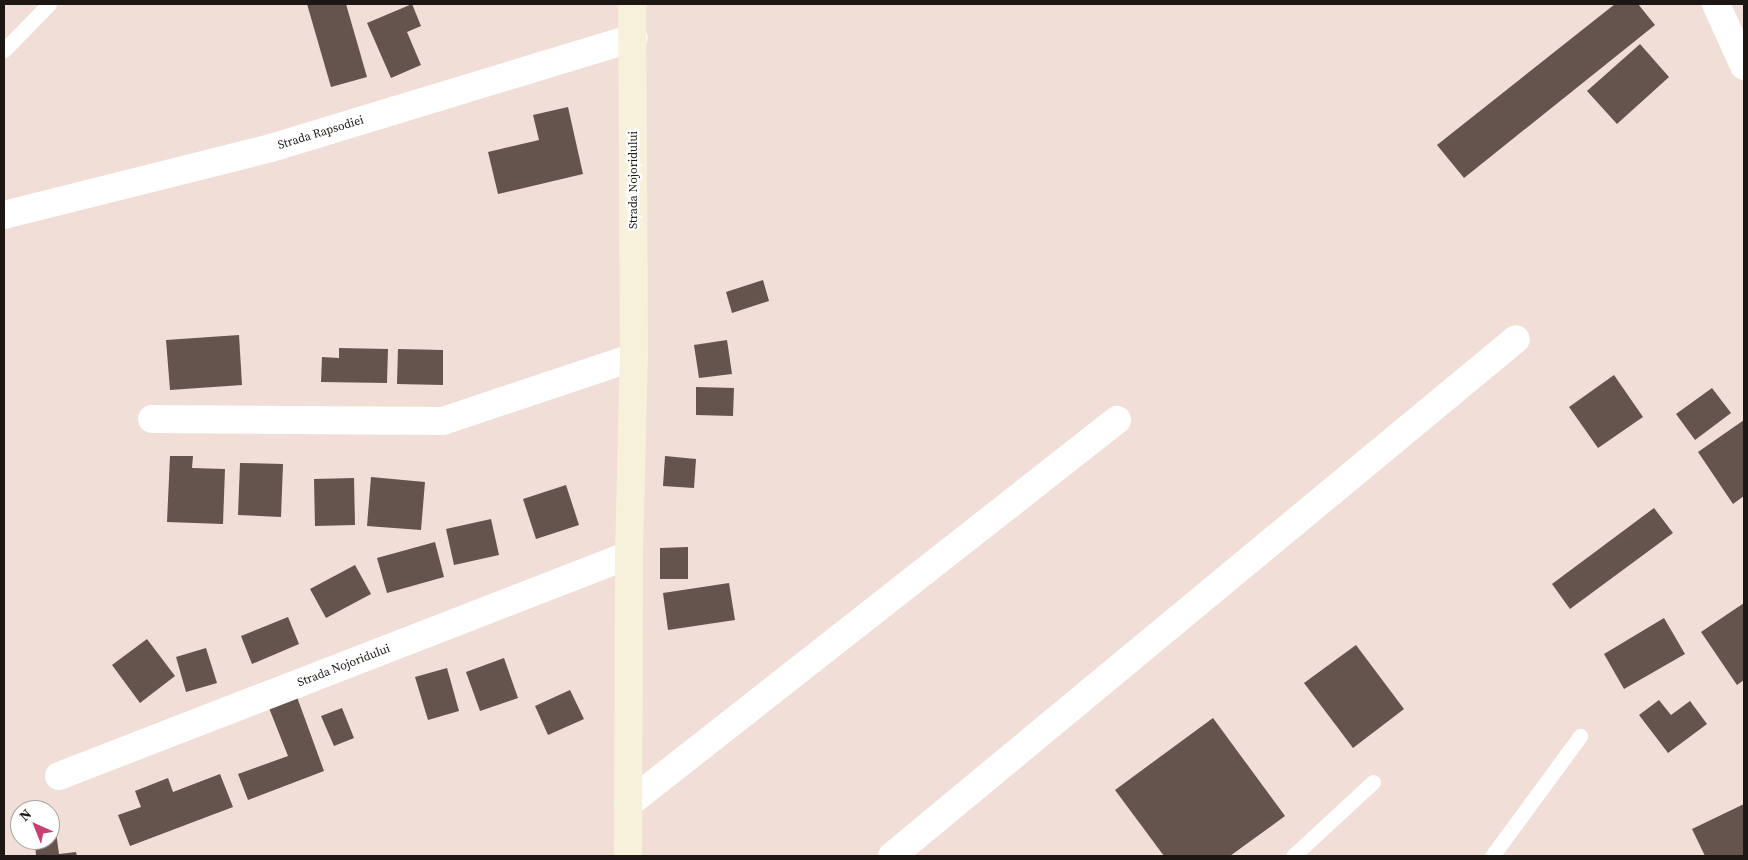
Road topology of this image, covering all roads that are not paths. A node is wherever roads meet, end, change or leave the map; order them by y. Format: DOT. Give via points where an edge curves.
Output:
graph roads {
  1 [pos="49,4"];
  2 [pos="632,4"];
  3 [pos="1716,4"];
  4 [pos="634,38"];
  5 [pos="4,50"];
  6 [pos="1744,66"];
  7 [pos="4,215"];
  8 [pos="1516,339"];
  9 [pos="634,357"];
  10 [pos="152,420"];
  11 [pos="1117,420"];
  12 [pos="628,555"];
  13 [pos="1580,736"];
  14 [pos="59,776"];
  15 [pos="1373,782"];
  16 [pos="628,804"];
  17 [pos="628,856"];
  18 [pos="892,856"];
  19 [pos="1293,856"];
  20 [pos="1492,856"];
  1 -- 5 [label="lane"];
  2 -- 4 [label="main road, Strada Nojoridului"];
  3 -- 6 [label="street"];
  4 -- 7 [label="street, Strada Rapsodiei" via="271,148"];
  4 -- 9 [label="main road, Strada Nojoridului"];
  8 -- 18 [label="street"];
  9 -- 10 [label="street" via="443,421"];
  9 -- 12 [label="main road, Strada Nojoridului"];
  11 -- 16 [label="street"];
  12 -- 14 [label="street, Strada Nojoridului"];
  12 -- 16 [label="main road, Strada Nojoridului"];
  13 -- 20 [label="lane"];
  15 -- 19 [label="lane"];
  16 -- 17 [label="main road, Strada Nojoridului"];
}
